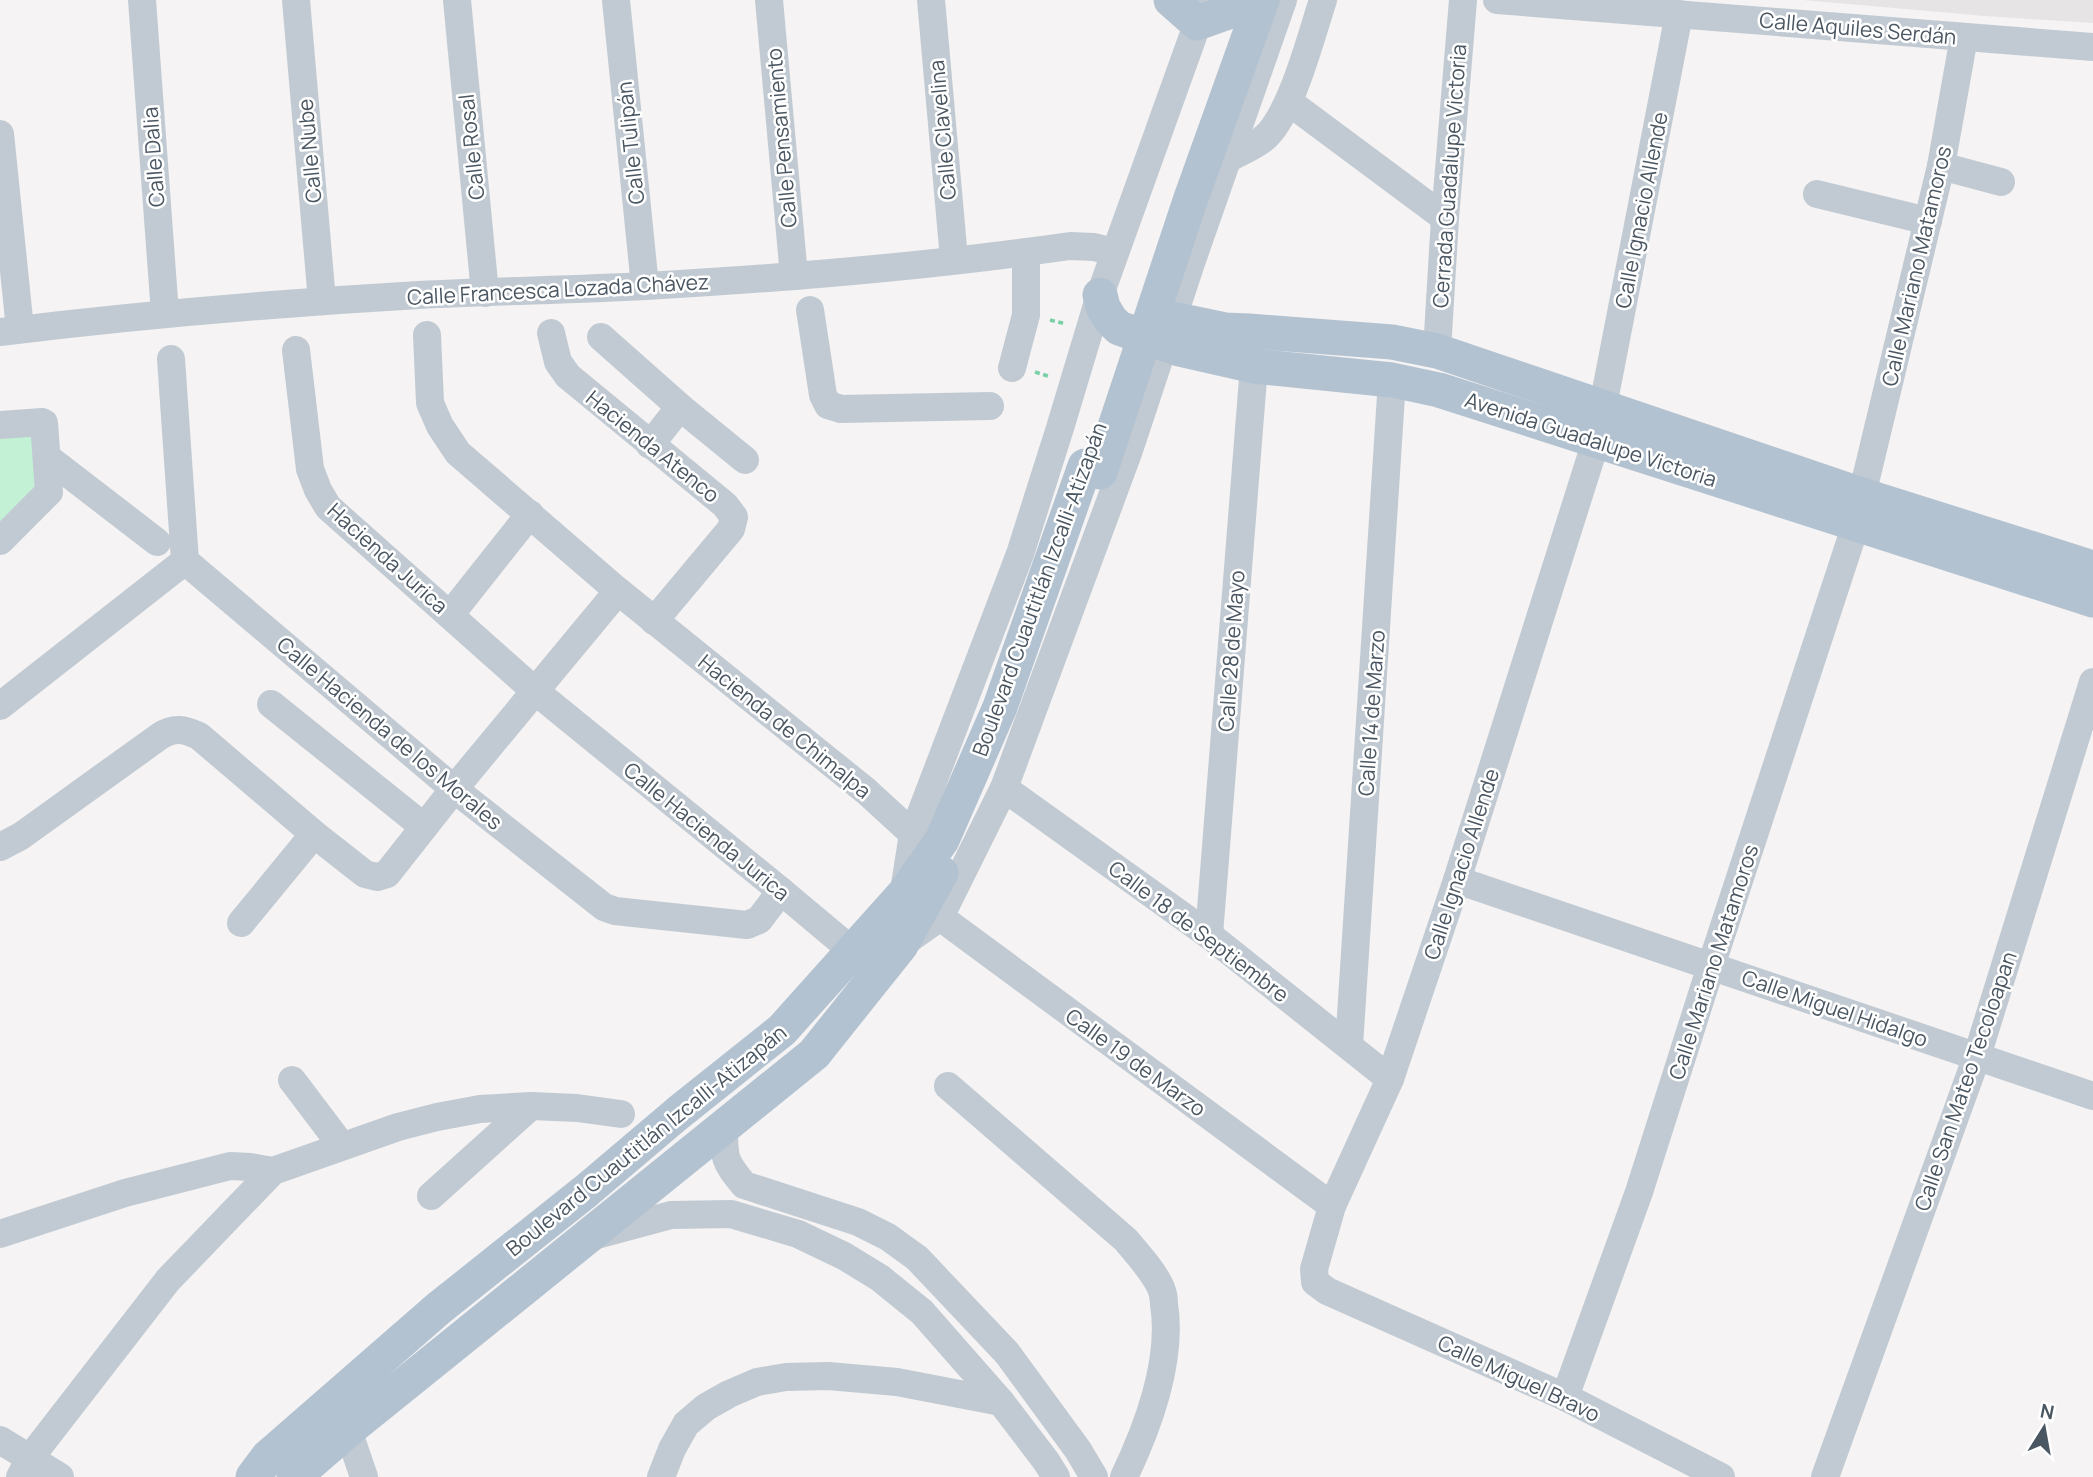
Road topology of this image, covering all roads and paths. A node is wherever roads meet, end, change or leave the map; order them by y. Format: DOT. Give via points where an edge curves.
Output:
graph roads {
  1 [pos="142,0"];
  2 [pos="296,0"];
  3 [pos="457,0"];
  4 [pos="615,0"];
  5 [pos="769,0"];
  6 [pos="931,0"];
  7 [pos="1171,0"];
  8 [pos="1244,0"];
  9 [pos="1262,0"];
  10 [pos="1283,0"];
  11 [pos="1323,0"];
  12 [pos="1463,0"];
  13 [pos="1497,0"];
  14 [pos="1709,8"];
  15 [pos="1202,11"];
  16 [pos="1679,14"];
  17 [pos="1964,37"];
  18 [pos="2093,47"];
  19 [pos="1289,102"];
  20 [pos="0,134"];
  21 [pos="1229,158"];
  22 [pos="1941,166"];
  23 [pos="2001,182"];
  24 [pos="1817,194"];
  25 [pos="1445,218"];
  26 [pos="1928,221"];
  27 [pos="1026,252"];
  28 [pos="1114,252"];
  29 [pos="954,260"];
  30 [pos="794,276"];
  31 [pos="645,286"];
  32 [pos="485,293"];
  33 [pos="1100,295"];
  34 [pos="322,301"];
  35 [pos="810,310"];
  36 [pos="165,314"];
  37 [pos="1046,318"];
  38 [pos="1069,325"];
  39 [pos="10,330"];
  40 [pos="1168,331"];
  41 [pos="551,333"];
  42 [pos="427,335"];
  43 [pos="601,337"];
  44 [pos="296,351"];
  45 [pos="1437,351"];
  46 [pos="171,359"];
  47 [pos="1254,366"];
  48 [pos="1013,367"];
  49 [pos="1051,376"];
  50 [pos="1392,380"];
  51 [pos="990,406"];
  52 [pos="1603,406"];
  53 [pos="680,407"];
  54 [pos="0,425"];
  55 [pos="1596,441"];
  56 [pos="650,444"];
  57 [pos="48,458"];
  58 [pos="746,460"];
  59 [pos="1859,509"];
  60 [pos="530,514"];
  61 [pos="0,541"];
  62 [pos="157,542"];
  63 [pos="185,561"];
  64 [pos="2093,568"];
  65 [pos="618,592"];
  66 [pos="2093,600"];
  67 [pos="450,615"];
  68 [pos="654,621"];
  69 [pos="2093,682"];
  70 [pos="535,691"];
  71 [pos="271,704"];
  72 [pos="0,706"];
  73 [pos="1004,788"];
  74 [pos="454,789"];
  75 [pos="424,827"];
  76 [pos="314,834"];
  77 [pos="937,840"];
  78 [pos="0,847"];
  79 [pos="1457,880"];
  80 [pos="781,891"];
  81 [pos="940,917"];
  82 [pos="241,923"];
  83 [pos="1209,935"];
  84 [pos="901,945"];
  85 [pos="865,962"];
  86 [pos="1711,966"];
  87 [pos="1349,1046"];
  88 [pos="1977,1056"];
  89 [pos="1390,1079"];
  90 [pos="292,1080"];
  91 [pos="948,1086"];
  92 [pos="2093,1096"];
  93 [pos="531,1106"];
  94 [pos="621,1114"];
  95 [pos="724,1127"];
  96 [pos="342,1146"];
  97 [pos="273,1171"];
  98 [pos="431,1196"];
  99 [pos="1332,1206"];
  100 [pos="0,1234"];
  101 [pos="583,1239"];
  102 [pos="1315,1282"];
  103 [pos="1565,1397"];
  104 [pos="1001,1402"];
  105 [pos="348,1430"];
  106 [pos="0,1440"];
  107 [pos="25,1467"];
  108 [pos="60,1477"];
  109 [pos="253,1477"];
  110 [pos="294,1477"];
  111 [pos="364,1477"];
  112 [pos="661,1477"];
  113 [pos="1056,1477"];
  114 [pos="1094,1477"];
  115 [pos="1124,1477"];
  116 [pos="1721,1477"];
  117 [pos="1825,1477"];
  1 -- 36 [label="street, Calle Dalia"];
  2 -- 34 [label="street, Calle Nube"];
  3 -- 32 [label="street, Calle Rosal"];
  4 -- 31 [label="street, Calle Tulipán"];
  5 -- 30 [label="street, Calle Pensamiento"];
  6 -- 29 [label="street, Calle Clavelina"];
  7 -- 15 [label="main road"];
  8 -- 77 [label="main road, Boulevard Cuautitlán Izcalli-Atizapán" via="1004,695"];
  9 -- 15 [label="main road"];
  9 -- 77 [label="main road, Boulevard Cuautitlán Izcalli-Atizapán, bridge" via="1014,711"];
  10 -- 21 [label="street"];
  11 -- 19 [label="street"];
  12 -- 25 [label="street, Cerrada Guadalupe Victoria"];
  13 -- 16 [label="street, Calle Aquiles Serdán"];
  14 -- 16 [label="street, Calle Aquiles Serdán"];
  14 -- 17 [label="street, Calle Aquiles Serdán"];
  15 -- 28 [label="street"];
  16 -- 52 [label="street, Calle Ignacio Allende"];
  17 -- 18 [label="street, Calle Aquiles Serdán"];
  17 -- 22 [label="street, Calle Mariano Matamoros"];
  19 -- 21 [label="street" via="1262,139"];
  19 -- 25 [label="street"];
  20 -- 39 [label="street"];
  21 -- 40 [label="street"];
  22 -- 23 [label="street"];
  22 -- 26 [label="street, Calle Mariano Matamoros"];
  24 -- 26 [label="street"];
  25 -- 45 [label="street, Cerrada Guadalupe Victoria"];
  26 -- 59 [label="street, Calle Mariano Matamoros"];
  27 -- 28 [label="street, Calle Francesca Lozada Chávez" via="1070,246"];
  27 -- 29 [label="street, Calle Francesca Lozada Chávez"];
  27 -- 48 [label="street" via="1026,315"];
  28 -- 33 [label="street"];
  29 -- 30 [label="street, Calle Francesca Lozada Chávez"];
  30 -- 31 [label="street, Calle Francesca Lozada Chávez"];
  31 -- 32 [label="street, Calle Francesca Lozada Chávez"];
  32 -- 34 [label="street, Calle Francesca Lozada Chávez"];
  33 -- 40 [label="main road, Avenida Guadalupe Victoria" via="1119,328"];
  33 -- 77 [label="street"];
  34 -- 36 [label="street, Calle Francesca Lozada Chávez"];
  35 -- 51 [label="street" via="828,405 841,410"];
  36 -- 39 [label="street, Calle Francesca Lozada Chávez"];
  37 -- 38 [label="path"];
  40 -- 45 [label="main road, Avenida Guadalupe Victoria" via="1248,331 1392,342"];
  40 -- 47 [label="main road, Avenida Guadalupe Victoria" via="1208,357"];
  40 -- 73 [label="street" via="1128,453"];
  41 -- 56 [label="street, Hacienda Atenco" via="558,362 568,376"];
  42 -- 60 [label="street, Hacienda de Chimalpa" via="430,403 440,426 458,453"];
  43 -- 53 [label="street"];
  44 -- 67 [label="street, Hacienda Jurica" via="310,469 318,490 328,507"];
  45 -- 52 [label="main road, Avenida Guadalupe Victoria"];
  46 -- 63 [label="street"];
  47 -- 50 [label="main road, Avenida Guadalupe Victoria"];
  47 -- 83 [label="street, Calle 28 de Mayo"];
  48 -- 49 [label="path"];
  50 -- 55 [label="main road, Avenida Guadalupe Victoria" via="1439,390"];
  50 -- 87 [label="street, Calle 14 de Marzo"];
  52 -- 59 [label="main road, Avenida Guadalupe Victoria"];
  53 -- 56 [label="street"];
  53 -- 58 [label="street"];
  54 -- 57 [label="street" via="44,423"];
  55 -- 59 [label="main road, Avenida Guadalupe Victoria"];
  55 -- 79 [label="street, Calle Ignacio Allende"];
  56 -- 68 [label="street, Hacienda Atenco" via="734,517 731,529"];
  57 -- 61 [label="street" via="49,492"];
  57 -- 62 [label="street"];
  59 -- 64 [label="main road, Avenida Guadalupe Victoria"];
  59 -- 66 [label="main road, Avenida Guadalupe Victoria"];
  59 -- 86 [label="street, Calle Mariano Matamoros"];
  60 -- 65 [label="street, Hacienda de Chimalpa"];
  60 -- 67 [label="street"];
  63 -- 72 [label="street"];
  63 -- 74 [label="street, Calle Hacienda de los Morales"];
  65 -- 68 [label="street, Hacienda de Chimalpa"];
  65 -- 70 [label="street"];
  67 -- 70 [label="street, Hacienda Jurica"];
  68 -- 77 [label="street, Hacienda de Chimalpa" via="873,798"];
  69 -- 88 [label="street, Calle San Mateo Tecoloapan"];
  70 -- 74 [label="street"];
  70 -- 80 [label="street, Calle Hacienda Jurica"];
  71 -- 75 [label="street"];
  73 -- 81 [label="street"];
  73 -- 83 [label="street, Calle 18 de Septiembre"];
  74 -- 75 [label="street"];
  74 -- 80 [label="street, Calle Hacienda de los Morales" via="615,911 747,925 759,919"];
  75 -- 76 [label="street" via="387,874 377,877 366,874"];
  76 -- 78 [label="street" via="199,736 178,729 160,736"];
  76 -- 82 [label="street"];
  77 -- 84 [label="main road, Boulevard Cuautitlán Izcalli-Atizapán"];
  77 -- 85 [label="main road, Boulevard Cuautitlán Izcalli-Atizapán"];
  79 -- 86 [label="street, Calle Miguel Hidalgo"];
  79 -- 89 [label="street, Calle Ignacio Allende"];
  80 -- 85 [label="street, Calle Hacienda Jurica"];
  81 -- 84 [label="street"];
  81 -- 99 [label="street, Calle 19 de Marzo"];
  83 -- 87 [label="street, Calle 18 de Septiembre"];
  84 -- 85 [label="main road, Boulevard Cuautitlán Izcalli-Atizapán"];
  85 -- 95 [label="main road, Boulevard Cuautitlán Izcalli-Atizapán" via="814,1054"];
  85 -- 109 [label="main road, Boulevard Cuautitlán Izcalli-Atizapán" via="439,1308 268,1457"];
  86 -- 88 [label="street, Calle Miguel Hidalgo"];
  86 -- 103 [label="street, Calle Mariano Matamoros" via="1639,1192"];
  87 -- 89 [label="street, Calle 18 de Septiembre"];
  88 -- 92 [label="street, Calle Miguel Hidalgo"];
  88 -- 117 [label="street, Calle San Mateo Tecoloapan"];
  89 -- 99 [label="street, Calle Ignacio Allende"];
  90 -- 96 [label="street"];
  91 -- 115 [label="street" via="1126,1240 1162,1290 1164,1354 1154,1401"];
  93 -- 94 [label="street"];
  93 -- 96 [label="street" via="437,1117"];
  93 -- 98 [label="street"];
  95 -- 101 [label="main road, Boulevard Cuautitlán Izcalli-Atizapán"];
  95 -- 114 [label="street" via="724,1156 744,1185 858,1222 917,1258 1007,1353"];
  96 -- 97 [label="street"];
  97 -- 100 [label="street" via="230,1166 125,1193"];
  97 -- 107 [label="street" via="168,1280"];
  99 -- 102 [label="street, Calle Ignacio Allende" via="1314,1269"];
  101 -- 104 [label="street" via="671,1214 731,1214 798,1234 880,1278 922,1312"];
  101 -- 105 [label="main road, Boulevard Cuautitlán Izcalli-Atizapán"];
  102 -- 103 [label="street, Calle Miguel Bravo"];
  103 -- 116 [label="street, Calle Miguel Bravo"];
  104 -- 112 [label="street" via="897,1382 828,1376 757,1382 706,1407 686,1424"];
  104 -- 113 [label="street"];
  105 -- 110 [label="main road, Boulevard Cuautitlán Izcalli-Atizapán"];
  105 -- 111 [label="street"];
  106 -- 107 [label="street"];
  107 -- 108 [label="street"];
}
